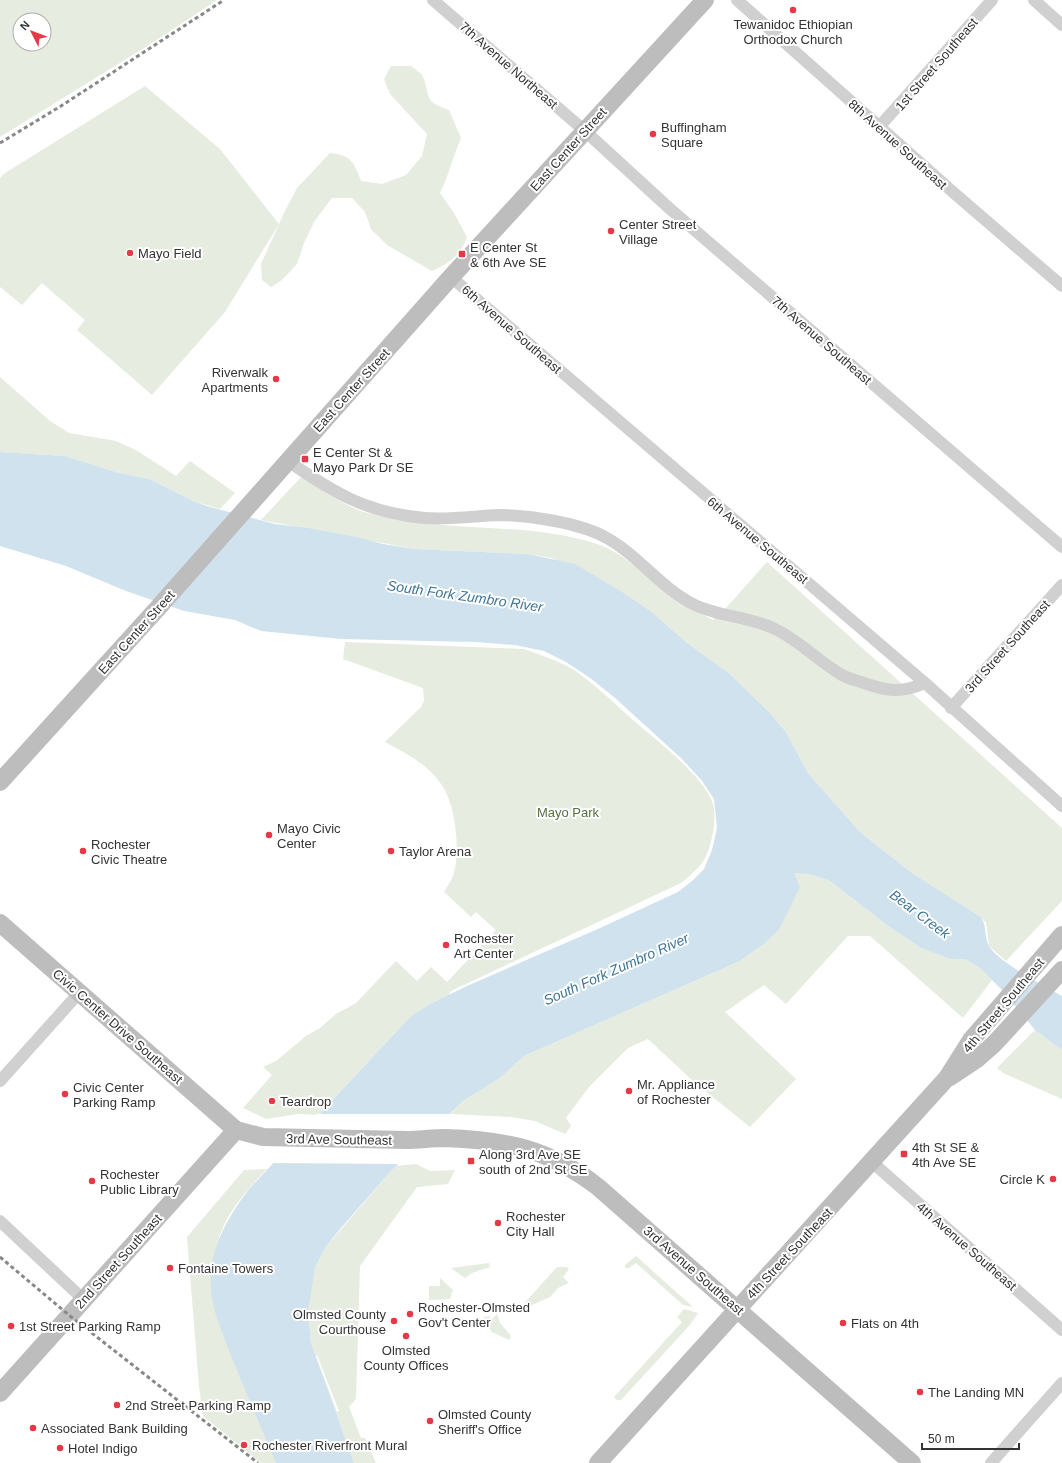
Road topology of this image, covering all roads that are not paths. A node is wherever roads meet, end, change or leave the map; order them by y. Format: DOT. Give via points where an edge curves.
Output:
graph roads {
  1 [pos="433,0"];
  2 [pos="705,0"];
  3 [pos="737,0"];
  4 [pos="992,0"];
  5 [pos="1034,0"];
  6 [pos="1062,24"];
  7 [pos="879,127"];
  8 [pos="585,131"];
  9 [pos="451,277"];
  10 [pos="1062,286"];
  11 [pos="288,461"];
  12 [pos="1062,547"];
  13 [pos="1062,584"];
  14 [pos="925,683"];
  15 [pos="951,708"];
  16 [pos="0,782"];
  17 [pos="1062,806"];
  18 [pos="0,923"];
  19 [pos="1058,940"];
  20 [pos="1062,970"];
  21 [pos="79,993"];
  22 [pos="947,1078"];
  23 [pos="0,1081"];
  24 [pos="236,1130"];
  25 [pos="444,1138"];
  26 [pos="872,1162"];
  27 [pos="0,1221"];
  28 [pos="84,1300"];
  29 [pos="738,1308"];
  30 [pos="1062,1330"];
  31 [pos="1062,1383"];
  32 [pos="0,1393"];
  33 [pos="598,1463"];
  34 [pos="912,1463"];
  35 [pos="991,1463"];
  1 -- 8 [label="street, 7th Avenue Northeast"];
  2 -- 8 [label="main road, East Center Street"];
  3 -- 7 [label="street, 8th Avenue Southeast"];
  4 -- 7 [label="street, 1st Street Southeast"];
  5 -- 6 [label="street"];
  7 -- 10 [label="street, 8th Avenue Southeast"];
  8 -- 9 [label="main road, East Center Street"];
  8 -- 12 [label="street, 7th Avenue Southeast" via="675,213"];
  9 -- 11 [label="main road, East Center Street"];
  9 -- 14 [label="street, 6th Avenue Southeast"];
  11 -- 14 [label="street" via="338,494 361,505 390,513 427,518 501,515 576,526 604,536 623,548 670,589 692,604 774,628 799,642 842,675 880,689 899,691"];
  11 -- 16 [label="main road, East Center Street"];
  13 -- 15 [label="street, 3rd Street Southeast"];
  14 -- 15 [label="street, 6th Avenue Southeast"];
  15 -- 17 [label="street, 6th Avenue Southeast"];
  18 -- 21 [label="main road, Civic Center Drive Southeast"];
  19 -- 22 [label="main road, 4th Street Southeast" via="979,1030"];
  20 -- 22 [label="main road, 4th Street Southeast" via="994,1044 977,1059"];
  21 -- 23 [label="street"];
  21 -- 24 [label="main road, Civic Center Drive Southeast"];
  22 -- 26 [label="main road, 4th Street Southeast"];
  24 -- 25 [label="main road, 3rd Ave Southeast" via="263,1137 410,1140"];
  24 -- 28 [label="main road, 2nd Street Southeast"];
  25 -- 29 [label="main road, 3rd Avenue Southeast" via="494,1141 516,1146 536,1151 571,1167 598,1187"];
  26 -- 29 [label="main road, 4th Street Southeast"];
  26 -- 30 [label="street, 4th Avenue Southeast"];
  27 -- 28 [label="street"];
  28 -- 32 [label="main road, 2nd Street Southeast"];
  29 -- 33 [label="main road, 4th Street Southeast"];
  29 -- 34 [label="main road, 3rd Avenue Southeast"];
  31 -- 35 [label="street"];
}
